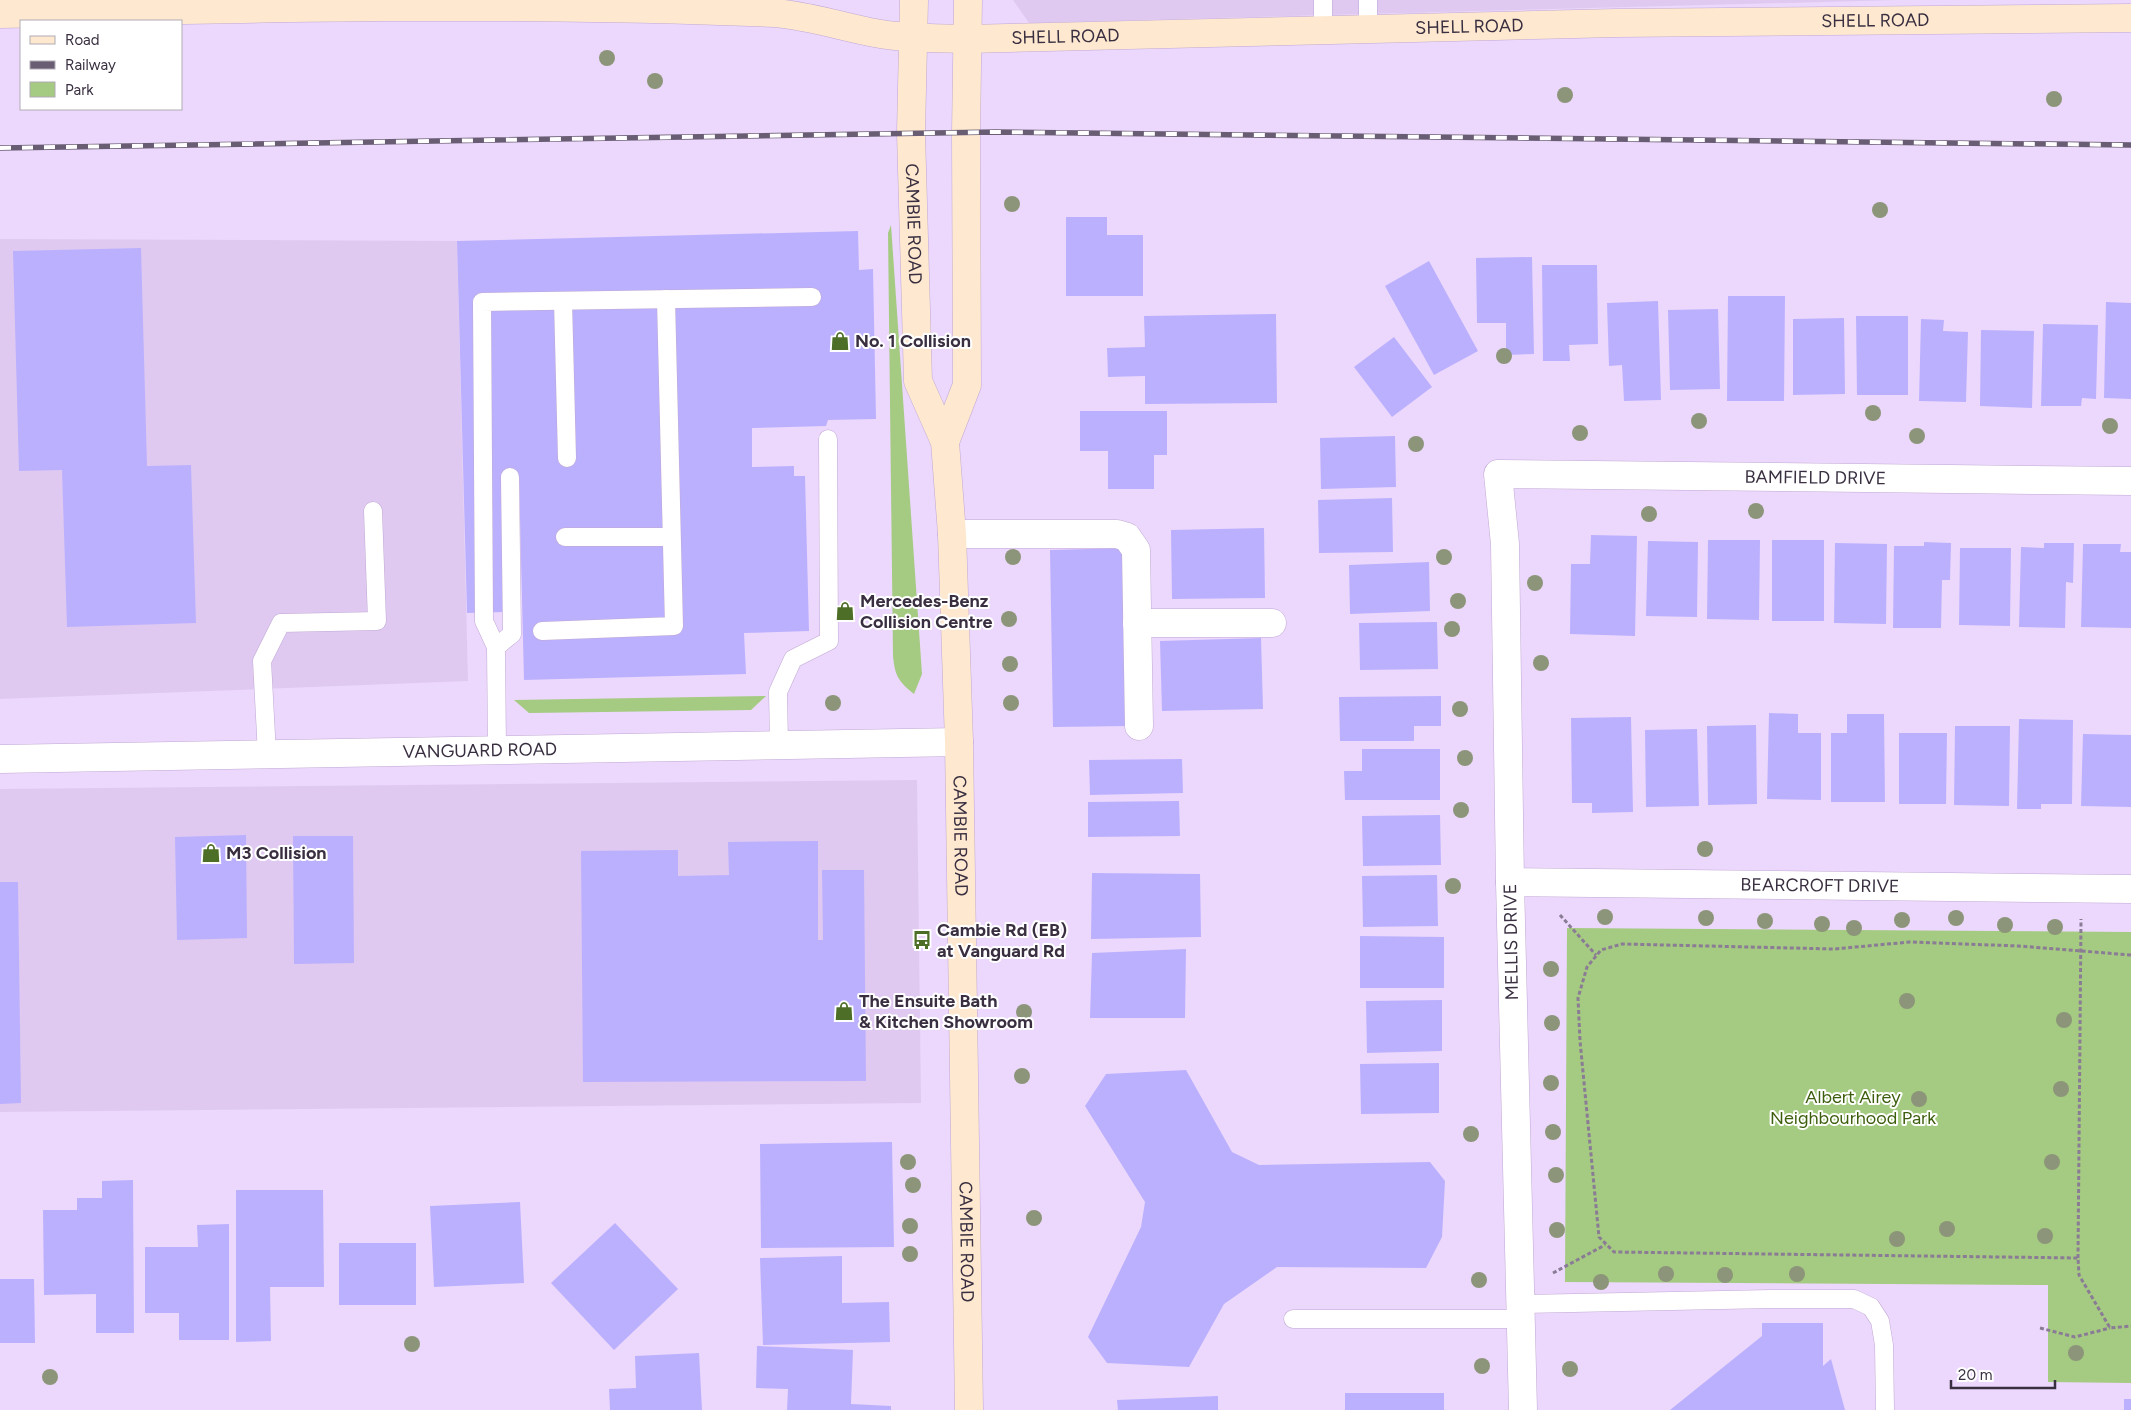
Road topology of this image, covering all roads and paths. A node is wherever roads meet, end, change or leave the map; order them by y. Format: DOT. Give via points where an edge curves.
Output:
graph roads {
  1 [pos="914,0"];
  2 [pos="968,0"];
  3 [pos="1323,0"];
  4 [pos="1368,0"];
  5 [pos="274,4"];
  6 [pos="788,7"];
  7 [pos="0,14"];
  8 [pos="2131,18"];
  9 [pos="1368,29"];
  10 [pos="1323,32"];
  11 [pos="913,37"];
  12 [pos="967,39"];
  13 [pos="812,298"];
  14 [pos="666,299"];
  15 [pos="563,301"];
  16 [pos="828,439"];
  17 [pos="945,442"];
  18 [pos="567,458"];
  19 [pos="1498,474"];
  20 [pos="510,477"];
  21 [pos="2131,481"];
  22 [pos="373,511"];
  23 [pos="952,534"];
  24 [pos="565,537"];
  25 [pos="671,537"];
  26 [pos="1272,622"];
  27 [pos="1137,623"];
  28 [pos="542,631"];
  29 [pos="496,648"];
  30 [pos="1139,726"];
  31 [pos="959,742"];
  32 [pos="779,744"];
  33 [pos="497,750"];
  34 [pos="267,754"];
  35 [pos="0,759"];
  36 [pos="1510,882"];
  37 [pos="2131,889"];
  38 [pos="1558,912"];
  39 [pos="2081,912"];
  40 [pos="2081,951"];
  41 [pos="1596,955"];
  42 [pos="2131,955"];
  43 [pos="1605,1245"];
  44 [pos="2078,1258"];
  45 [pos="1548,1276"];
  46 [pos="1520,1311"];
  47 [pos="1293,1319"];
  48 [pos="2131,1326"];
  49 [pos="2040,1328"];
  50 [pos="2110,1328"];
  51 [pos="969,1410"];
  52 [pos="1523,1410"];
  53 [pos="1885,1410"];
  1 -- 11 [label="main road, CAMBIE ROAD"];
  2 -- 12 [label="main road, CAMBIE ROAD"];
  3 -- 10 [label="lane"];
  4 -- 9 [label="lane"];
  5 -- 6 [label="main road, SHELL ROAD"];
  5 -- 7 [label="main road, SHELL ROAD"];
  6 -- 11 [label="main road, SHELL ROAD" via="877,33"];
  8 -- 9 [label="main road, SHELL ROAD"];
  9 -- 10 [label="main road, SHELL ROAD"];
  10 -- 12 [label="main road, SHELL ROAD"];
  11 -- 12 [label="main road, SHELL ROAD"];
  11 -- 17 [label="main road, CAMBIE ROAD" via="911,133 918,381"];
  12 -- 17 [label="main road, CAMBIE ROAD" via="967,385"];
  13 -- 14 [label="lane"];
  14 -- 15 [label="lane"];
  14 -- 25 [label="lane"];
  15 -- 18 [label="lane"];
  15 -- 29 [label="lane" via="482,302 484,621"];
  16 -- 32 [label="lane" via="828,641 793,659 778,692"];
  17 -- 23 [label="main road, CAMBIE ROAD"];
  19 -- 21 [label="street, BAMFIELD DRIVE"];
  19 -- 36 [label="street, MELLIS DRIVE" via="1506,544"];
  20 -- 29 [label="lane" via="512,634"];
  22 -- 34 [label="lane" via="377,621 281,623 262,661"];
  23 -- 27 [label="street" via="1117,534 1127,537 1136,550"];
  23 -- 31 [label="main road, CAMBIE ROAD"];
  24 -- 25 [label="lane"];
  25 -- 28 [label="lane" via="674,626"];
  26 -- 27 [label="street"];
  27 -- 30 [label="street"];
  29 -- 33 [label="lane"];
  31 -- 32 [label="street, VANGUARD ROAD"];
  31 -- 51 [label="main road, CAMBIE ROAD"];
  32 -- 33 [label="street, VANGUARD ROAD"];
  33 -- 34 [label="street, VANGUARD ROAD"];
  34 -- 35 [label="street, VANGUARD ROAD"];
  36 -- 37 [label="street, BEARCROFT DRIVE"];
  36 -- 46 [label="street, MELLIS DRIVE"];
  38 -- 41 [label="path"];
  39 -- 40 [label="path"];
  40 -- 41 [label="path" via="1910,942 1834,949 1622,944 1601,950"];
  40 -- 42 [label="path"];
  40 -- 44 [label="path"];
  41 -- 43 [label="path" via="1586,967 1578,998 1595,1208 1599,1237"];
  43 -- 44 [label="path" via="1614,1252"];
  43 -- 45 [label="path"];
  44 -- 50 [label="path" via="2078,1275"];
  46 -- 47 [label="lane"];
  46 -- 52 [label="street, MELLIS DRIVE"];
  46 -- 53 [label="lane" via="1761,1299 1854,1299 1871,1307 1880,1321 1884,1345"];
  48 -- 50 [label="path"];
  49 -- 50 [label="path" via="2075,1337"];
}
